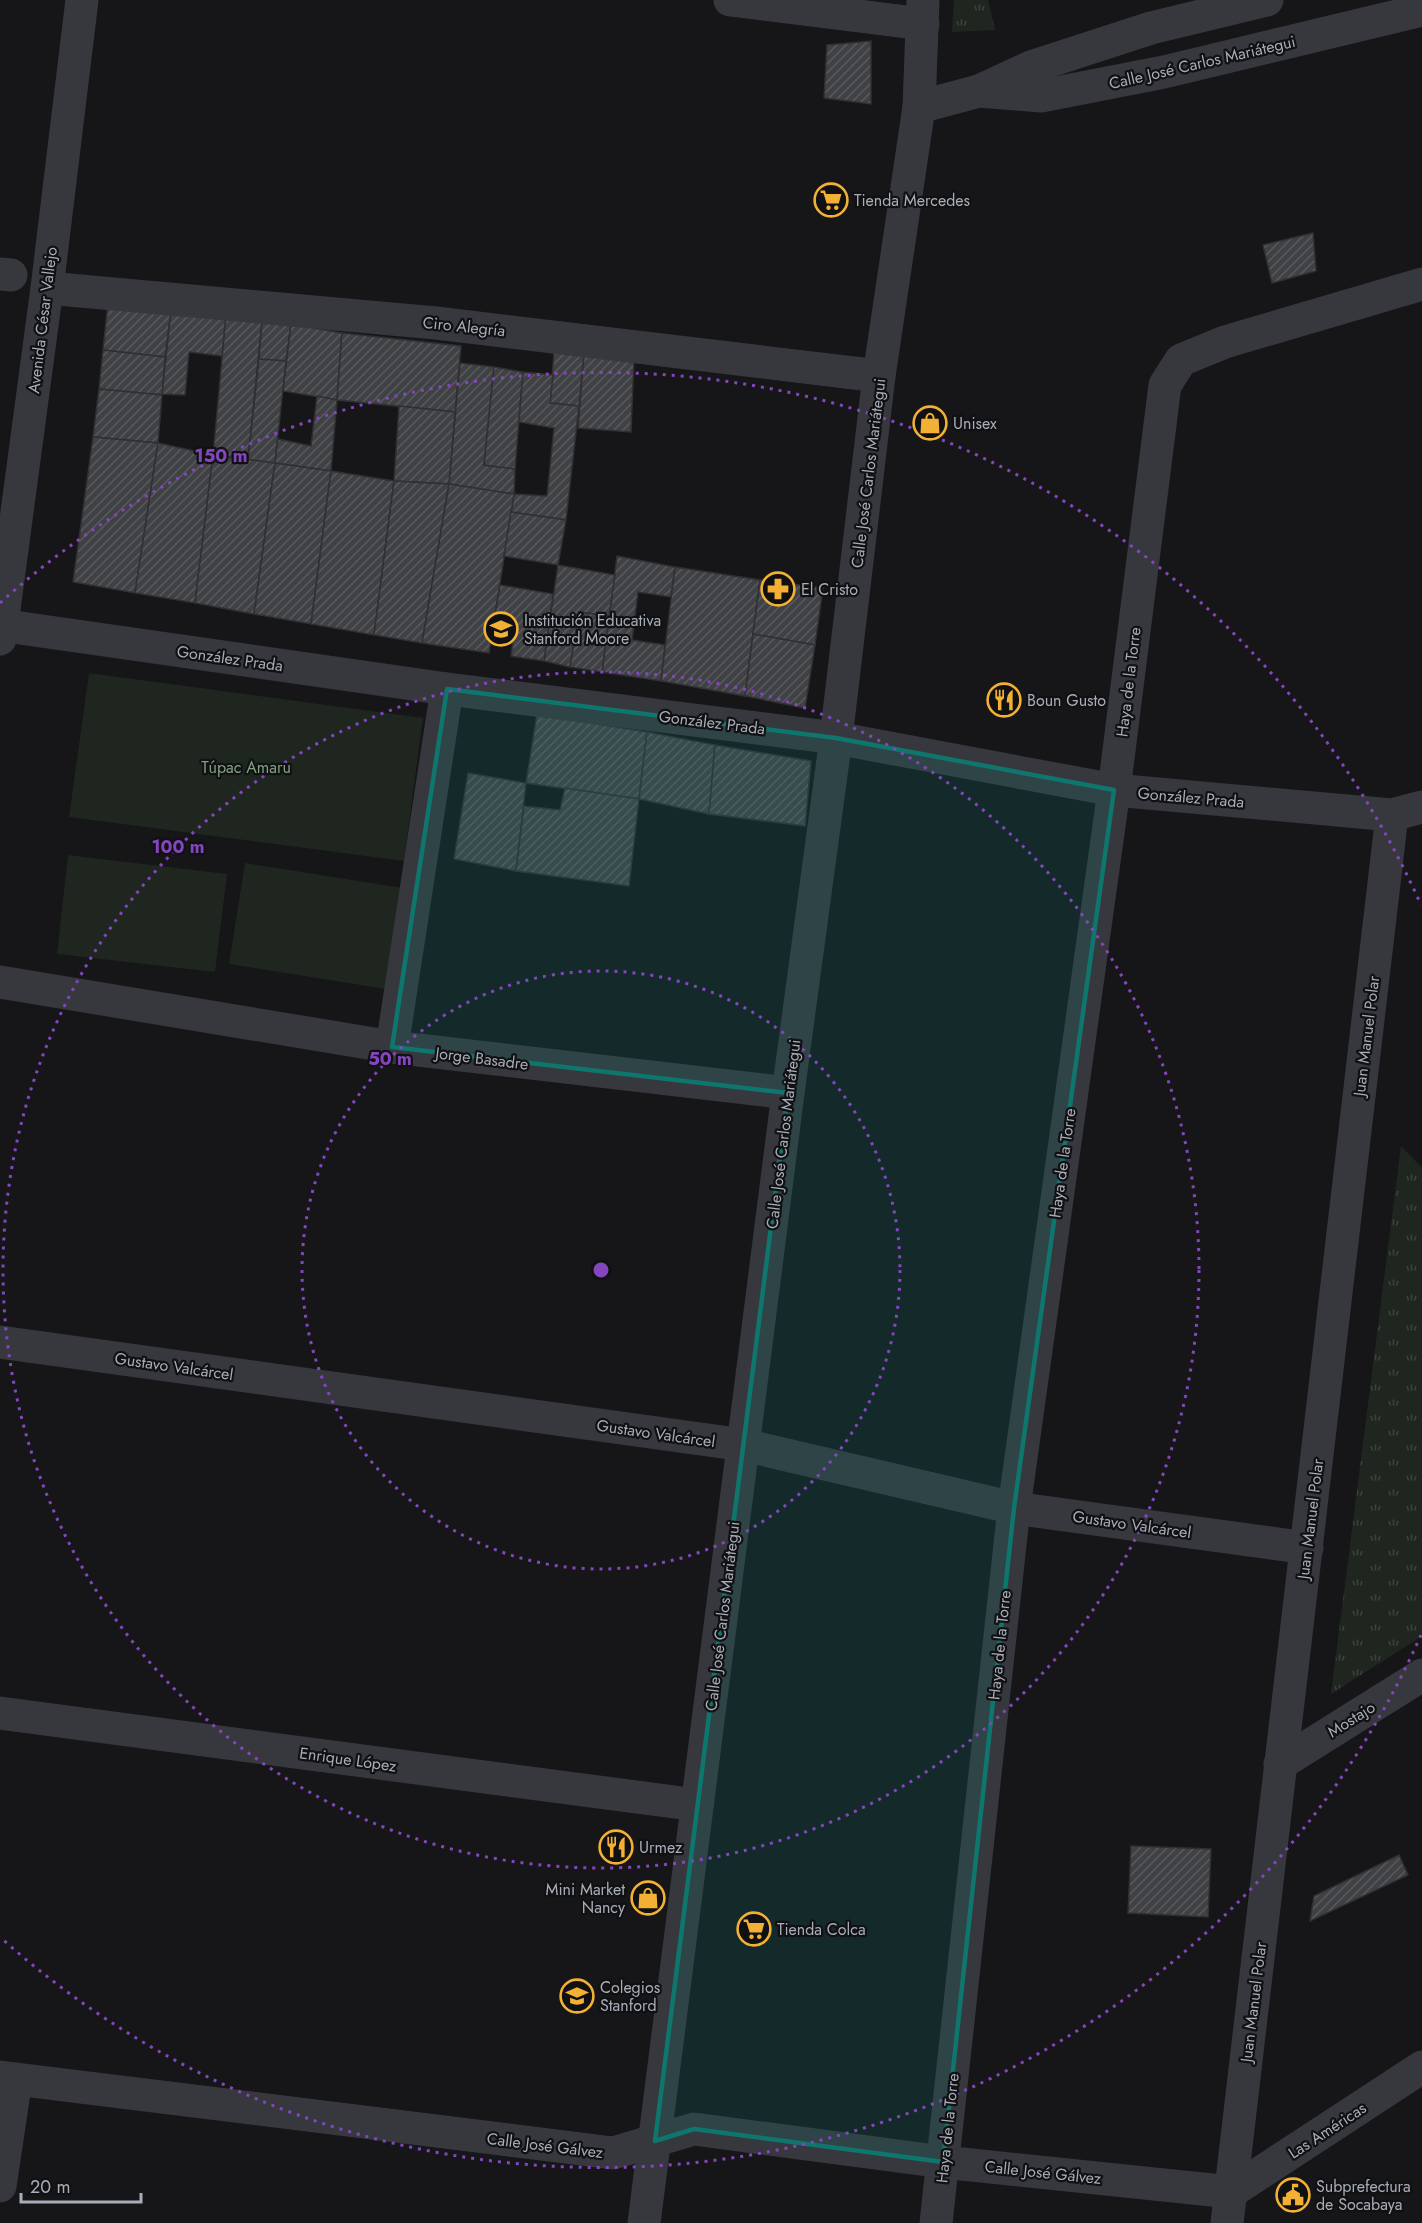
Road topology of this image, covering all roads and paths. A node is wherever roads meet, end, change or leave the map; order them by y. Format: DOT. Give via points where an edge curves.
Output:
graph roads {
  1 [pos="82,0"];
  2 [pos="730,0"];
  3 [pos="1267,0"];
  4 [pos="1422,10"];
  5 [pos="923,12"];
  6 [pos="980,91"];
  7 [pos="919,107"];
  8 [pos="1422,284"];
  9 [pos="47,288"];
  10 [pos="879,376"];
  11 [pos="1,629"];
  12 [pos="447,689"];
  13 [pos="836,738"];
  14 [pos="1114,790"];
  15 [pos="1407,811"];
  16 [pos="0,982"];
  17 [pos="392,1047"];
  18 [pos="788,1093"];
  19 [pos="0,1342"];
  20 [pos="744,1445"];
  21 [pos="1014,1508"];
  22 [pos="1307,1548"];
  23 [pos="1422,1675"];
  24 [pos="0,1713"];
  25 [pos="1280,1764"];
  26 [pos="697,1805"];
  27 [pos="1422,2067"];
  28 [pos="8,2078"];
  29 [pos="656,2141"];
  30 [pos="943,2162"];
  31 [pos="0,2186"];
  32 [pos="1229,2208"];
  33 [pos="644,2223"];
  34 [pos="936,2223"];
  1 -- 9 [label="street, Avenida César Vallejo"];
  2 -- 5 [label="street"];
  3 -- 6 [label="street, Calle José Carlos Mariátegui" via="1151,28 1030,67"];
  4 -- 6 [label="street, Calle José Carlos Mariátegui" via="1175,69 1041,96"];
  5 -- 7 [label="street"];
  6 -- 7 [label="street, Calle José Carlos Mariátegui"];
  7 -- 10 [label="street, Calle José Carlos Mariátegui"];
  8 -- 14 [label="street, Haya de la Torre" via="1225,342 1181,360 1165,385"];
  9 -- 10 [label="street, Ciro Alegría" via="436,323"];
  9 -- 11 [label="street, Avenida César Vallejo"];
  10 -- 13 [label="street, Calle José Carlos Mariátegui"];
  11 -- 12 [label="street, González Prada"];
  12 -- 13 [label="street, González Prada"];
  12 -- 17 [label="street"];
  13 -- 14 [label="street, González Prada"];
  13 -- 18 [label="street, Calle José Carlos Mariátegui"];
  14 -- 15 [label="street, González Prada"];
  14 -- 21 [label="street, Haya de la Torre"];
  15 -- 22 [label="street, Juan Manuel Polar"];
  16 -- 17 [label="street, Jorge Basadre"];
  17 -- 18 [label="street, Jorge Basadre"];
  18 -- 20 [label="street, Calle José Carlos Mariátegui"];
  19 -- 20 [label="street, Gustavo Valcárcel"];
  20 -- 21 [label="street, Gustavo Valcárcel"];
  20 -- 26 [label="street, Calle José Carlos Mariátegui"];
  21 -- 22 [label="street, Gustavo Valcárcel"];
  21 -- 30 [label="street, Haya de la Torre"];
  22 -- 25 [label="street, Juan Manuel Polar"];
  23 -- 25 [label="street, Mostajo"];
  24 -- 26 [label="street, Enrique López"];
  25 -- 32 [label="street, Juan Manuel Polar"];
  26 -- 29 [label="street, Calle José Carlos Mariátegui"];
  27 -- 32 [label="street, Las Américas"];
  28 -- 29 [label="street, Calle José Gálvez" via="613,2153"];
  28 -- 31 [label="street"];
  29 -- 30 [label="street, Calle José Gálvez" via="694,2129"];
  29 -- 33 [label="street, Calle José Carlos Mariátegui"];
  30 -- 32 [label="street, Calle José Gálvez"];
  30 -- 34 [label="street, Haya de la Torre"];
}
